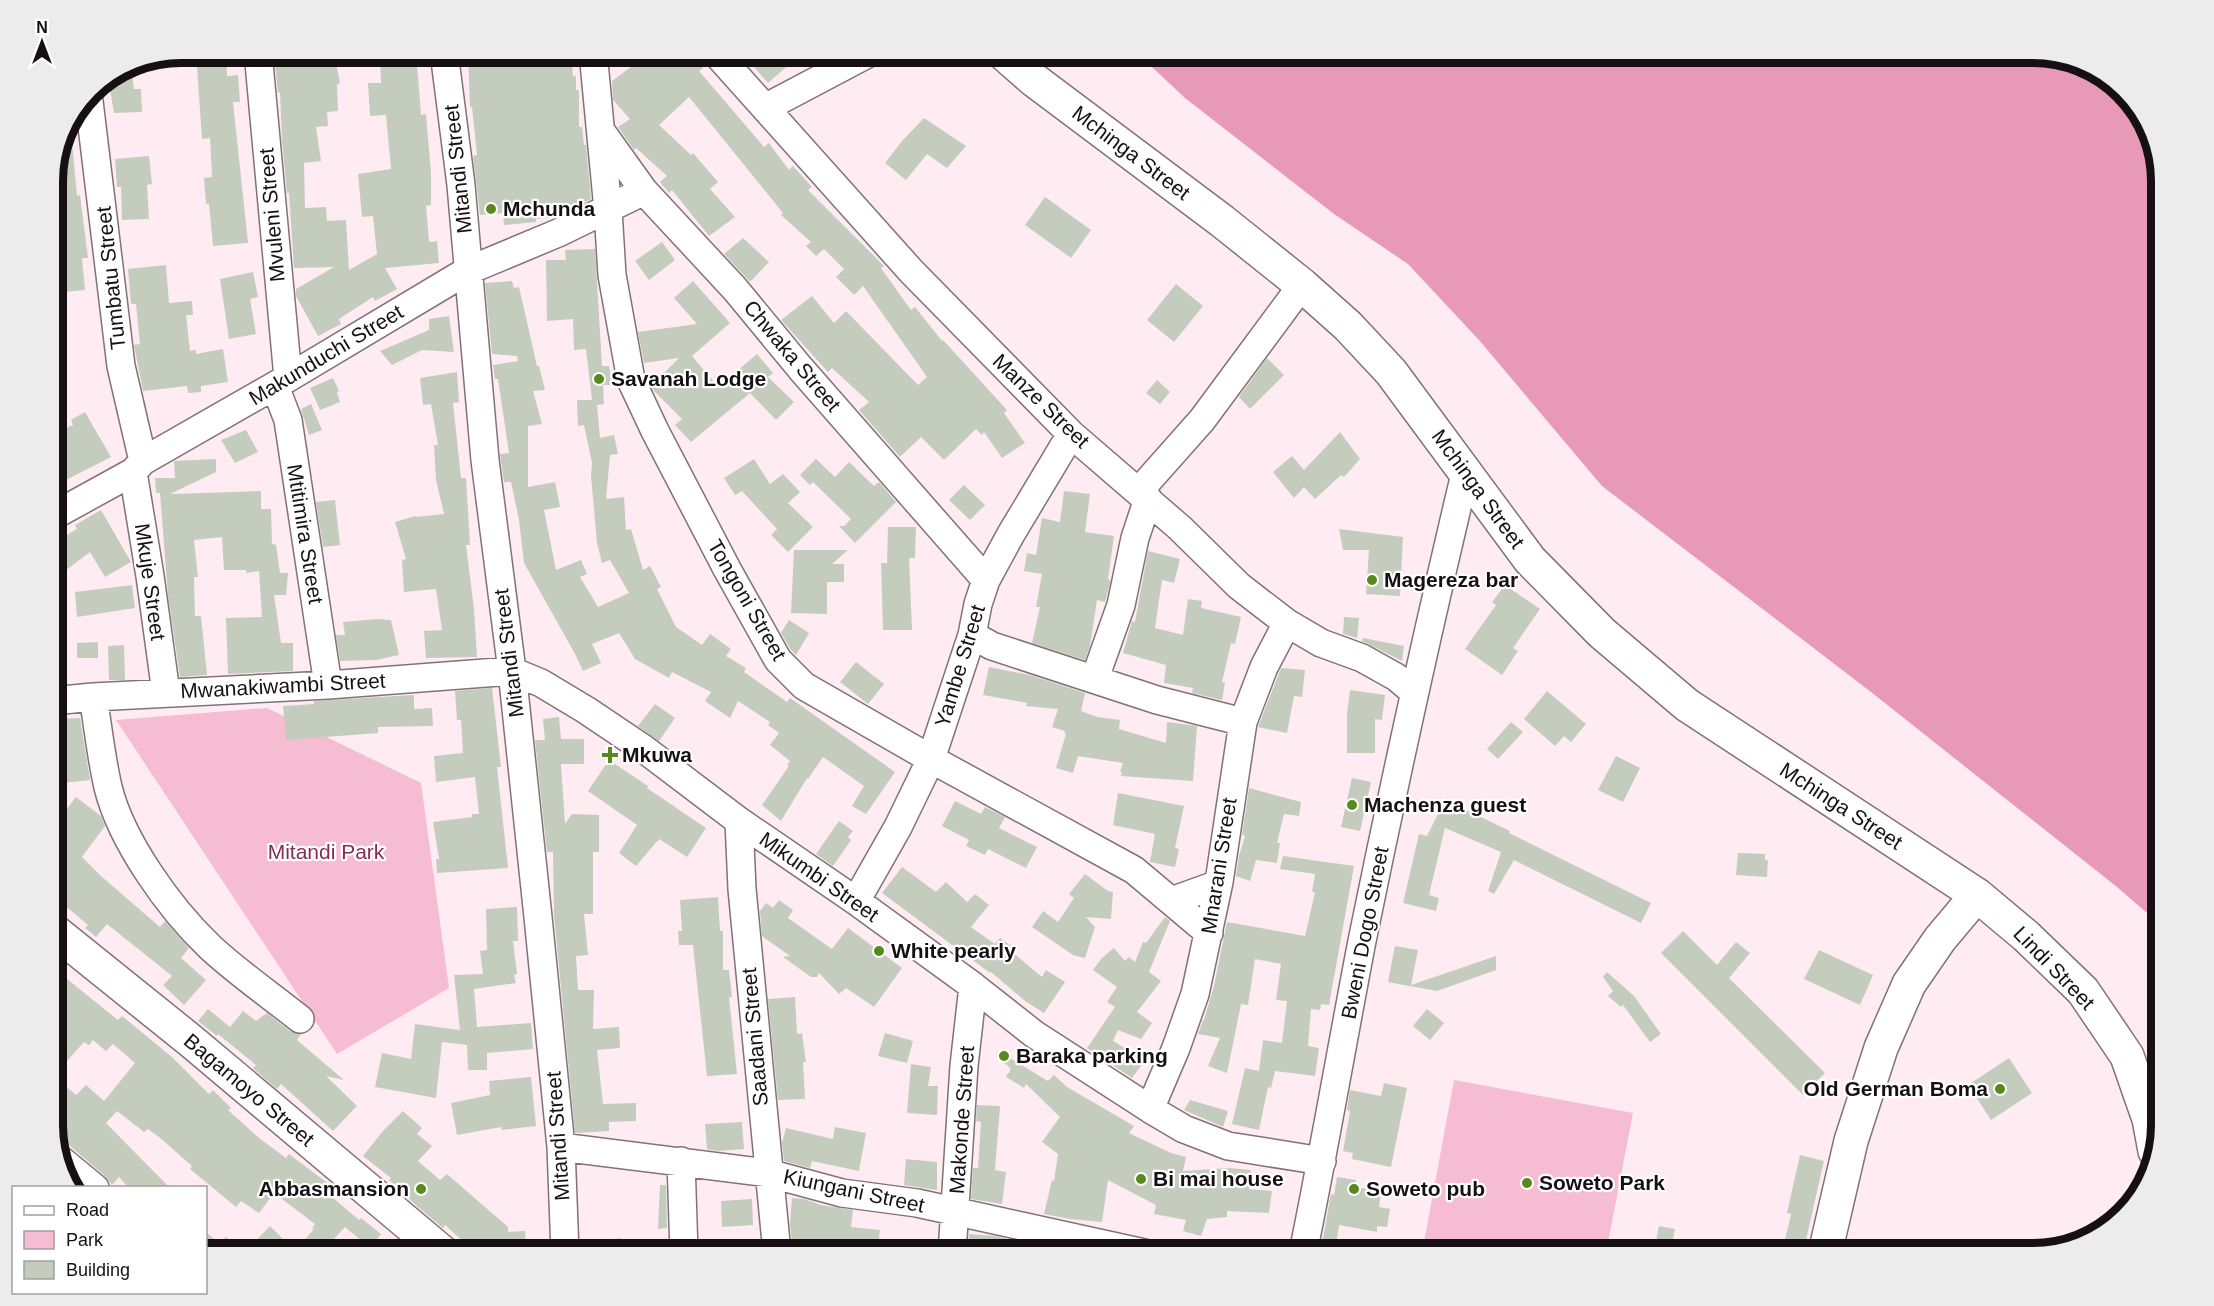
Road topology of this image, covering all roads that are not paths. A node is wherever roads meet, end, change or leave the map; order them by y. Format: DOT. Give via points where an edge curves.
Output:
graph roads {
  1 [pos="259,63"];
  2 [pos="445,63"];
  3 [pos="594,63"];
  4 [pos="726,63"];
  5 [pos="854,63"];
  6 [pos="1015,63"];
  7 [pos="90,106"];
  8 [pos="765,108"];
  9 [pos="600,130"];
  10 [pos="644,191"];
  11 [pos="608,210"];
  12 [pos="467,271"];
  13 [pos="1302,285"];
  14 [pos="281,382"];
  15 [pos="1071,434"];
  16 [pos="138,466"];
  17 [pos="1465,474"];
  18 [pos="1144,495"];
  19 [pos="63,510"];
  20 [pos="986,580"];
  21 [pos="1287,624"];
  22 [pos="972,634"];
  23 [pos="512,671"];
  24 [pos="1095,678"];
  25 [pos="328,685"];
  26 [pos="1414,692"];
  27 [pos="166,693"];
  28 [pos="93,696"];
  29 [pos="63,700"];
  30 [pos="1243,722"];
  31 [pos="931,759"];
  32 [pos="739,821"];
  33 [pos="1219,882"];
  34 [pos="1977,895"];
  35 [pos="856,901"];
  36 [pos="1171,901"];
  37 [pos="1209,933"];
  38 [pos="63,938"];
  39 [pos="973,986"];
  40 [pos="300,1018"];
  41 [pos="1150,1109"];
  42 [pos="2151,1128"];
  43 [pos="561,1147"];
  44 [pos="681,1161"];
  45 [pos="1322,1161"];
  46 [pos="72,1169"];
  47 [pos="768,1173"];
  48 [pos="93,1186"];
  49 [pos="956,1213"];
  50 [pos="430,1243"];
  51 [pos="565,1243"];
  52 [pos="684,1243"];
  53 [pos="776,1243"];
  54 [pos="953,1243"];
  55 [pos="1094,1243"];
  56 [pos="1305,1243"];
  57 [pos="1828,1243"];
  1 -- 14 [label="street, Mvuleni Street"];
  2 -- 12 [label="street, Mitandi Street"];
  3 -- 9 [label="street, Tongoni Street"];
  4 -- 8 [label="street, Manze Street"];
  5 -- 8 [label="street"];
  6 -- 13 [label="main road, Mchinga Street"];
  7 -- 16 [label="street, Tumbatu Street" via="121,366"];
  8 -- 15 [label="street, Manze Street" via="911,271"];
  9 -- 10 [label="street, Chwaka Street"];
  9 -- 11 [label="street, Tongoni Street"];
  10 -- 11 [label="street, Makunduchi Street"];
  10 -- 20 [label="street, Chwaka Street" via="728,281"];
  11 -- 12 [label="street, Makunduchi Street"];
  11 -- 31 [label="street, Tongoni Street" via="612,275 631,380 760,631 778,660 804,686"];
  12 -- 14 [label="street, Makunduchi Street"];
  12 -- 23 [label="street, Mitandi Street" via="483,449"];
  13 -- 17 [label="main road, Mchinga Street" via="1391,372"];
  13 -- 18 [label="street"];
  14 -- 16 [label="street, Makunduchi Street"];
  14 -- 25 [label="street, Mtitimira Street"];
  15 -- 18 [label="street, Manze Street"];
  15 -- 20 [label="street, Yambe Street"];
  16 -- 19 [label="street, Makunduchi Street"];
  16 -- 27 [label="street, Mkuje Street"];
  17 -- 26 [label="street, Bweni Dogo Street"];
  17 -- 34 [label="main road, Mchinga Street" via="1530,560 1602,633 1687,705"];
  18 -- 21 [label="street, Manze Street" via="1239,586"];
  18 -- 24 [label="street" via="1121,605"];
  20 -- 22 [label="street, Yambe Street"];
  21 -- 26 [label="street, Manze Street" via="1362,658"];
  21 -- 30 [label="street, Mnarani Street" via="1264,667"];
  22 -- 24 [label="street" via="992,646"];
  22 -- 31 [label="street, Yambe Street"];
  23 -- 25 [label="street, Mwanakiwambi Street"];
  23 -- 32 [label="street, Mikumbi Street" via="586,710"];
  23 -- 43 [label="street, Mitandi Street"];
  24 -- 30 [label="street" via="1157,700"];
  25 -- 27 [label="street, Mwanakiwambi Street"];
  26 -- 45 [label="street, Bweni Dogo Street"];
  27 -- 28 [label="street, Mwanakiwambi Street"];
  28 -- 29 [label="street, Mwanakiwambi Street"];
  28 -- 40 [label="street" via="108,788 141,862 210,947"];
  30 -- 33 [label="street, Mnarani Street"];
  31 -- 35 [label="street, Yambe Street"];
  31 -- 36 [label="street, Tongoni Street" via="1134,870"];
  32 -- 35 [label="street, Mikumbi Street"];
  32 -- 47 [label="street, Saadani Street"];
  33 -- 36 [label="street"];
  33 -- 37 [label="street, Mnarani Street"];
  34 -- 42 [label="main road, Lindi Street" via="2083,991 2127,1056"];
  34 -- 57 [label="main road" via="1909,984 1881,1048 1851,1141"];
  35 -- 39 [label="street, Mikumbi Street"];
  36 -- 37 [label="street, Tongoni Street"];
  37 -- 41 [label="street, Mnarani Street" via="1195,994"];
  38 -- 50 [label="main road, Bagamoyo Street"];
  39 -- 41 [label="street, Mikumbi Street" via="1035,1034"];
  39 -- 49 [label="street, Makonde Street" via="964,1066"];
  41 -- 45 [label="street, Mikumbi Street" via="1217,1143"];
  43 -- 44 [label="street, Kiungani Street"];
  43 -- 51 [label="street, Mitandi Street"];
  44 -- 47 [label="street, Kiungani Street"];
  44 -- 52 [label="street"];
  45 -- 56 [label="street, Bweni Dogo Street"];
  46 -- 48 [label="street"];
  47 -- 49 [label="street, Kiungani Street" via="842,1192"];
  47 -- 53 [label="street, Saadani Street"];
  49 -- 54 [label="street, Makonde Street"];
  49 -- 55 [label="street, Kiungani Street"];
}
